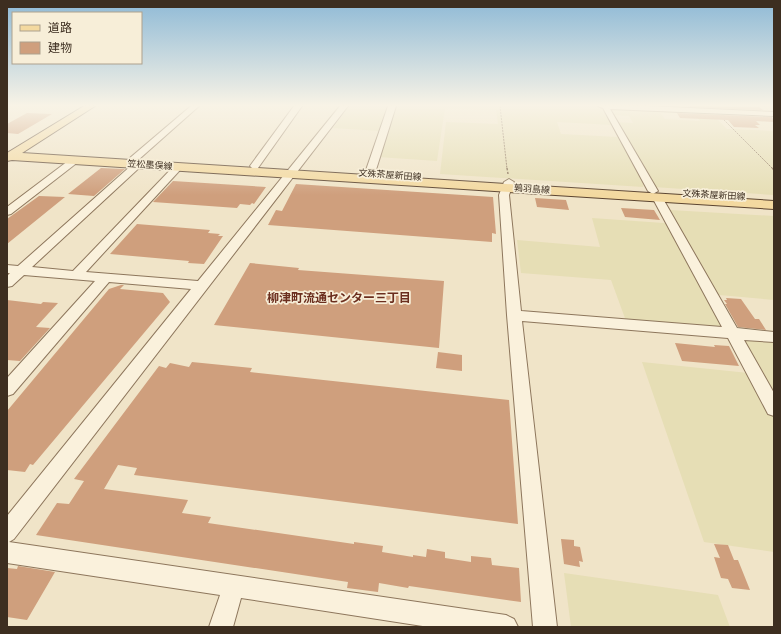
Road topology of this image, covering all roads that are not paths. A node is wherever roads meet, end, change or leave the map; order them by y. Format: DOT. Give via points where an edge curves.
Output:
graph roads {
  1 [pos="42,136"];
  2 [pos="164,136"];
  3 [pos="277,136"];
  4 [pos="320,136"];
  5 [pos="382,136"];
  6 [pos="622,136"];
  7 [pos="10,155"];
  8 [pos="75,160"];
  9 [pos="135,163"];
  10 [pos="255,166"];
  11 [pos="178,167"];
  12 [pos="292,171"];
  13 [pos="370,173"];
  14 [pos="508,185"];
  15 [pos="655,194"];
  16 [pos="774,199"];
  17 [pos="774,205"];
  18 [pos="7,212"];
  19 [pos="7,269"];
  20 [pos="21,270"];
  21 [pos="76,275"];
  22 [pos="105,278"];
  23 [pos="7,283"];
  24 [pos="202,286"];
  25 [pos="514,315"];
  26 [pos="731,333"];
  27 [pos="774,337"];
  28 [pos="7,389"];
  29 [pos="774,409"];
  30 [pos="8,529"];
  31 [pos="7,552"];
  32 [pos="234,586"];
  33 [pos="221,627"];
  34 [pos="506,627"];
  35 [pos="545,627"];
  1 -- 7 [label="main road"];
  2 -- 9 [label="street"];
  3 -- 10 [label="street"];
  4 -- 12 [label="street"];
  5 -- 13 [label="street"];
  6 -- 15 [label="street"];
  7 -- 8 [label="main road, 笠松墨俣線"];
  7 -- 9 [label="main road, 文殊茶屋新田線"];
  8 -- 11 [label="main road, 笠松墨俣線"];
  8 -- 18 [label="street"];
  9 -- 10 [label="main road, 文殊茶屋新田線"];
  9 -- 20 [label="street"];
  10 -- 12 [label="main road, 文殊茶屋新田線"];
  11 -- 12 [label="main road, 笠松墨俣線"];
  11 -- 21 [label="street"];
  12 -- 13 [label="main road, 文殊茶屋新田線"];
  12 -- 14 [label="main road, 鶉羽島線"];
  12 -- 24 [label="street"];
  13 -- 14 [label="main road, 文殊茶屋新田線"];
  14 -- 15 [label="main road, 鶉羽島線"];
  14 -- 25 [label="street" via="504,195"];
  15 -- 16 [label="main road, 文殊茶屋新田線"];
  15 -- 17 [label="main road, 鶉羽島線"];
  15 -- 26 [label="street"];
  19 -- 20 [label="street"];
  20 -- 21 [label="street"];
  20 -- 23 [label="street"];
  21 -- 22 [label="street"];
  22 -- 24 [label="street"];
  22 -- 28 [label="street"];
  24 -- 30 [label="street"];
  25 -- 26 [label="street"];
  25 -- 35 [label="street"];
  26 -- 27 [label="street"];
  26 -- 29 [label="street"];
  31 -- 32 [label="street"];
  32 -- 33 [label="street"];
  32 -- 34 [label="street"];
}
